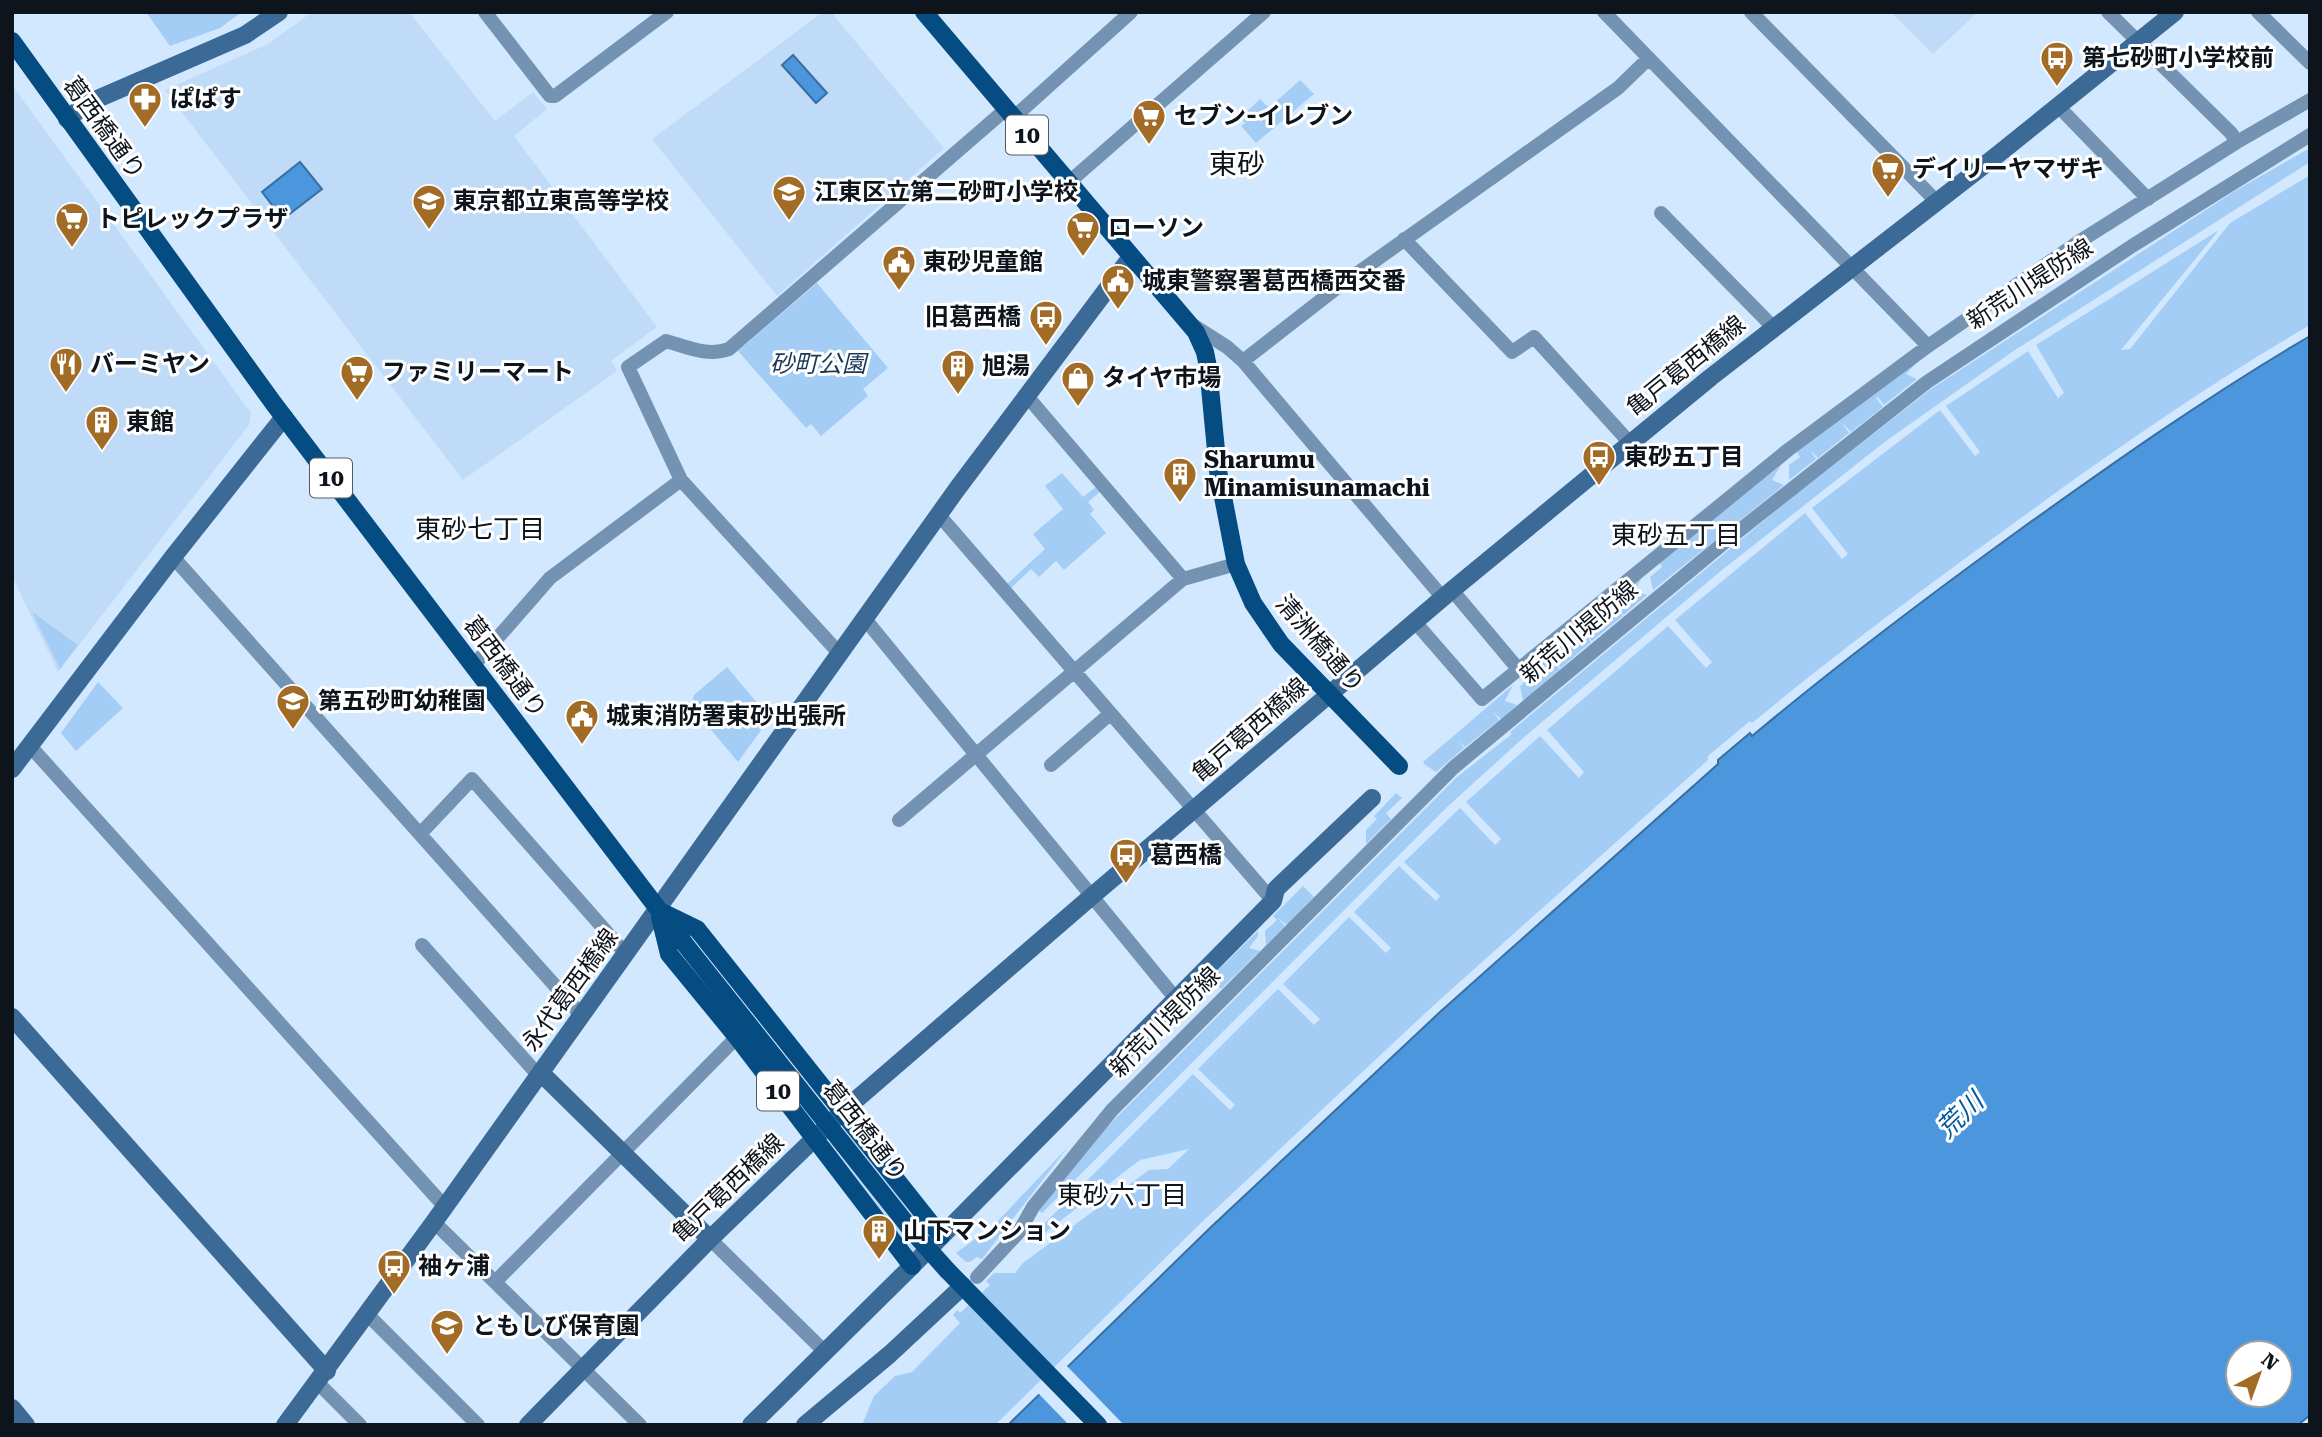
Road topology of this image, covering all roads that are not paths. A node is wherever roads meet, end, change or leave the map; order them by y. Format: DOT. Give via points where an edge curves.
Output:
graph roads {
  1 [pos="279,12"];
  2 [pos="485,12"];
  3 [pos="667,12"];
  4 [pos="924,12"];
  5 [pos="1131,12"];
  6 [pos="1264,12"];
  7 [pos="1604,12"];
  8 [pos="1751,12"];
  9 [pos="2108,12"];
  10 [pos="2175,12"];
  11 [pos="2258,12"];
  12 [pos="12,41"];
  13 [pos="2139,41"];
  14 [pos="1649,58"];
  15 [pos="2310,64"];
  16 [pos="2310,100"];
  17 [pos="2059,106"];
  18 [pos="1009,114"];
  19 [pos="67,119"];
  20 [pos="2310,135"];
  21 [pos="2237,142"];
  22 [pos="1068,183"];
  23 [pos="2148,199"];
  24 [pos="1937,202"];
  25 [pos="1661,213"];
  26 [pos="1404,239"];
  27 [pos="1131,257"];
  28 [pos="1852,265"];
  29 [pos="1189,324"];
  30 [pos="1773,327"];
  31 [pos="1928,346"];
  32 [pos="1243,361"];
  33 [pos="1026,395"];
  34 [pos="284,417"];
  35 [pos="1630,443"];
  36 [pos="681,480"];
  37 [pos="939,515"];
  38 [pos="173,557"];
  39 [pos="1236,564"];
  40 [pos="1183,579"];
  41 [pos="1448,594"];
  42 [pos="864,619"];
  43 [pos="1415,622"];
  44 [pos="839,653"];
  45 [pos="473,666"];
  46 [pos="1519,670"];
  47 [pos="1074,672"];
  48 [pos="1329,695"];
  49 [pos="1110,714"];
  50 [pos="30,747"];
  51 [pos="977,754"];
  52 [pos="1051,765"];
  53 [pos="1399,766"];
  54 [pos="12,769"];
  55 [pos="1372,798"];
  56 [pos="1194,810"];
  57 [pos="898,820"];
  58 [pos="421,833"];
  59 [pos="1092,896"];
  60 [pos="1273,901"];
  61 [pos="658,910"];
  62 [pos="422,945"];
  63 [pos="626,954"];
  64 [pos="1176,999"];
  65 [pos="582,1016"];
  66 [pos="12,1017"];
  67 [pos="737,1037"];
  68 [pos="540,1075"];
  69 [pos="843,1111"];
  70 [pos="814,1139"];
  71 [pos="622,1154"];
  72 [pos="439,1214"];
  73 [pos="941,1236"];
  74 [pos="710,1240"];
  75 [pos="912,1266"];
  76 [pos="496,1281"];
  77 [pos="971,1287"];
  78 [pos="368,1314"];
  79 [pos="824,1351"];
  80 [pos="583,1369"];
  81 [pos="322,1377"];
  82 [pos="12,1408"];
  83 [pos="26,1425"];
  84 [pos="285,1425"];
  85 [pos="360,1425"];
  86 [pos="478,1425"];
  87 [pos="528,1425"];
  88 [pos="640,1425"];
  89 [pos="751,1425"];
  90 [pos="805,1425"];
  91 [pos="1098,1425"];
  1 -- 19 [label="main road" via="245,35 88,103"];
  2 -- 3 [label="street" via="550,96"];
  4 -- 18 [label="main road, 清洲橋通り / 10"];
  5 -- 18 [label="street"];
  6 -- 22 [label="street"];
  7 -- 14 [label="street"];
  8 -- 24 [label="street"];
  9 -- 13 [label="street"];
  10 -- 13 [label="main road, 亀戸葛西橋線"];
  11 -- 15 [label="street"];
  12 -- 19 [label="main road, 葛西橋通り / 10"];
  13 -- 17 [label="main road, 亀戸葛西橋線"];
  13 -- 21 [label="street"];
  14 -- 26 [label="street" via="1618,88"];
  14 -- 28 [label="street"];
  16 -- 21 [label="street"];
  17 -- 23 [label="street"];
  17 -- 24 [label="main road, 亀戸葛西橋線"];
  18 -- 22 [label="main road, 清洲橋通り / 10"];
  18 -- 36 [label="street" via="729,349 706,352 666,341 628,367"];
  19 -- 34 [label="main road, 葛西橋通り / 10"];
  20 -- 77 [label="street, 新荒川堤防線" via="1927,382 1726,541 1448,772 1112,1110"];
  21 -- 23 [label="street"];
  22 -- 27 [label="main road, 清洲橋通り / 10"];
  23 -- 31 [label="street"];
  24 -- 28 [label="main road, 亀戸葛西橋線"];
  25 -- 30 [label="street"];
  26 -- 32 [label="street"];
  26 -- 35 [label="street" via="1512,352 1534,337"];
  27 -- 29 [label="main road, 清洲橋通り / 10"];
  27 -- 33 [label="main road, 永代葛西橋線"];
  28 -- 30 [label="main road, 亀戸葛西橋線"];
  28 -- 31 [label="street"];
  29 -- 32 [label="street"];
  29 -- 39 [label="main road, 清洲橋通り / 10" via="1205,352 1218,471"];
  30 -- 35 [label="main road, 亀戸葛西橋線"];
  31 -- 46 [label="street" via="1788,450"];
  32 -- 41 [label="street"];
  33 -- 37 [label="main road, 永代葛西橋線"];
  33 -- 40 [label="street"];
  34 -- 38 [label="main road"];
  34 -- 45 [label="main road, 葛西橋通り / 10"];
  35 -- 41 [label="main road, 亀戸葛西橋線"];
  36 -- 44 [label="street"];
  36 -- 45 [label="street" via="550,578"];
  37 -- 42 [label="main road, 永代葛西橋線"];
  37 -- 47 [label="street"];
  38 -- 50 [label="main road"];
  38 -- 58 [label="street"];
  39 -- 40 [label="street"];
  39 -- 48 [label="main road, 清洲橋通り / 10" via="1265,623"];
  40 -- 47 [label="street"];
  41 -- 43 [label="main road, 亀戸葛西橋線"];
  41 -- 46 [label="street"];
  42 -- 44 [label="main road, 永代葛西橋線"];
  42 -- 51 [label="street"];
  43 -- 46 [label="street" via="1482,699"];
  43 -- 48 [label="main road, 亀戸葛西橋線"];
  44 -- 61 [label="main road, 永代葛西橋線"];
  45 -- 61 [label="main road, 葛西橋通り / 10"];
  47 -- 49 [label="street"];
  47 -- 51 [label="street"];
  48 -- 53 [label="main road, 清洲橋通り / 10"];
  48 -- 56 [label="main road, 亀戸葛西橋線"];
  49 -- 52 [label="street"];
  49 -- 56 [label="street"];
  50 -- 54 [label="main road"];
  50 -- 72 [label="street"];
  51 -- 57 [label="street"];
  51 -- 59 [label="street"];
  55 -- 60 [label="main road, 新荒川堤防線" via="1276,889"];
  56 -- 59 [label="main road, 亀戸葛西橋線"];
  56 -- 60 [label="street"];
  58 -- 63 [label="street" via="472,779"];
  58 -- 65 [label="street"];
  59 -- 64 [label="street"];
  59 -- 69 [label="main road, 亀戸葛西橋線"];
  60 -- 64 [label="main road, 新荒川堤防線"];
  61 -- 63 [label="main road, 永代葛西橋線"];
  61 -- 67 [label="main road, 10" via="669,954"];
  61 -- 69 [label="main road, 10" via="696,929"];
  61 -- 77 [label="main road, 葛西橋通り / 10, bridge" via="913,1232 947,1270"];
  62 -- 68 [label="street"];
  63 -- 65 [label="main road, 永代葛西橋線"];
  64 -- 73 [label="main road, 新荒川堤防線"];
  65 -- 68 [label="main road, 永代葛西橋線"];
  66 -- 81 [label="main road"];
  67 -- 70 [label="main road, 10"];
  67 -- 71 [label="street"];
  68 -- 71 [label="main road, 永代葛西橋線"];
  68 -- 72 [label="main road"];
  69 -- 70 [label="main road, 亀戸葛西橋線"];
  69 -- 73 [label="main road, 10"];
  70 -- 74 [label="main road, 亀戸葛西橋線"];
  70 -- 75 [label="main road, 10"];
  71 -- 74 [label="main road, 永代葛西橋線"];
  71 -- 76 [label="street"];
  72 -- 76 [label="street"];
  72 -- 78 [label="main road"];
  73 -- 75 [label="main road, 新荒川堤防線"];
  74 -- 79 [label="street"];
  74 -- 80 [label="main road, 亀戸葛西橋線"];
  75 -- 79 [label="main road, 新荒川堤防線"];
  76 -- 80 [label="street"];
  77 -- 90 [label="main road, 新荒川堤防線"];
  77 -- 91 [label="main road, 葛西橋通り / 10"];
  78 -- 81 [label="main road"];
  78 -- 86 [label="street"];
  79 -- 89 [label="main road, 新荒川堤防線"];
  80 -- 87 [label="main road, 亀戸葛西橋線"];
  80 -- 88 [label="street"];
  81 -- 84 [label="main road"];
  81 -- 85 [label="street"];
  82 -- 83 [label="main road"];
}
